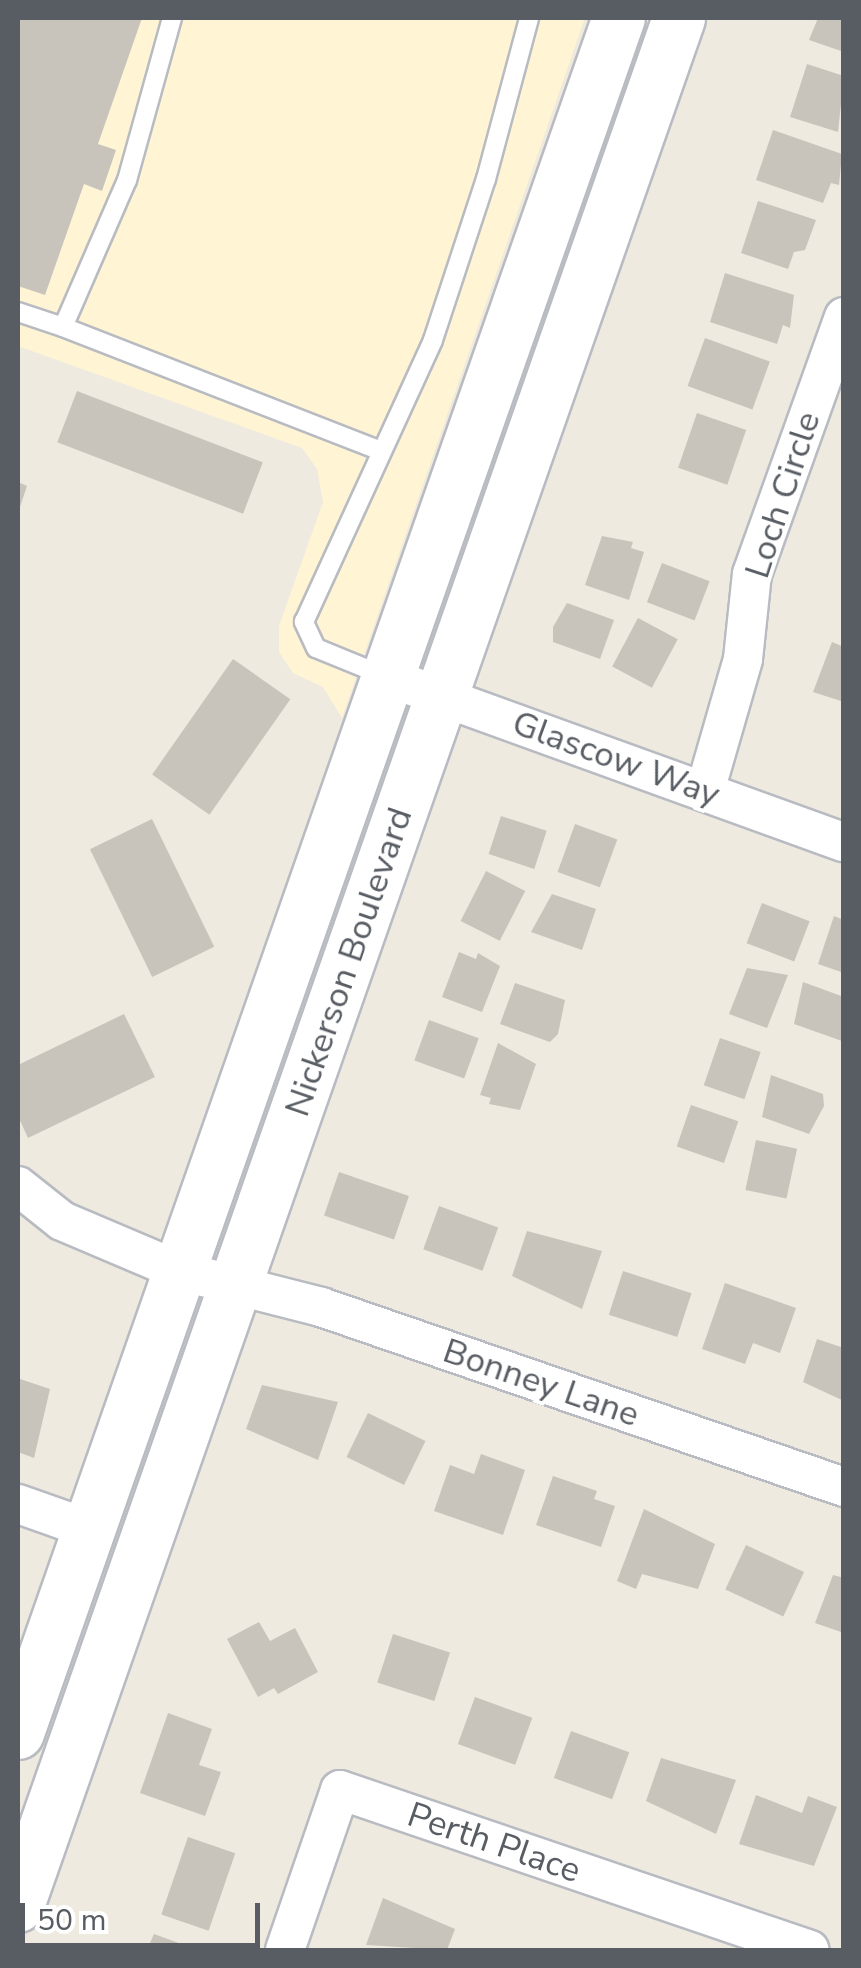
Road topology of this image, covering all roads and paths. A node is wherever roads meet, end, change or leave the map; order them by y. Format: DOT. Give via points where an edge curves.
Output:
graph roads {
  1 [pos="172,18"];
  2 [pos="529,18"];
  3 [pos="644,39"];
  4 [pos="18,312"];
  5 [pos="844,318"];
  6 [pos="63,327"];
  7 [pos="381,451"];
  8 [pos="387,677"];
  9 [pos="442,696"];
  10 [pos="704,792"];
  11 [pos="844,842"];
  12 [pos="18,1186"];
  13 [pos="180,1271"];
  14 [pos="237,1282"];
  15 [pos="844,1487"];
  16 [pos="18,1504"];
  17 [pos="88,1530"];
  18 [pos="18,1732"];
  19 [pos="18,1906"];
  20 [pos="285,1950"];
  21 [pos="809,1950"];
  1 -- 6 [label="lane" via="127,180"];
  2 -- 7 [label="lane" via="456,278"];
  3 -- 8 [label="street, Nickerson Boulevard"];
  3 -- 9 [label="street, Nickerson Boulevard"];
  4 -- 6 [label="lane"];
  5 -- 10 [label="street, Loch Circle" via="752,574 743,659"];
  6 -- 7 [label="lane"];
  7 -- 8 [label="lane" via="304,622 316,648"];
  8 -- 9 [label="street, Glascow Way"];
  8 -- 13 [label="street, Nickerson Boulevard"];
  9 -- 10 [label="street, Glascow Way"];
  9 -- 14 [label="street, Nickerson Boulevard"];
  10 -- 11 [label="street, Glascow Way"];
  12 -- 13 [label="street, Bonney Lane" via="62,1221"];
  13 -- 14 [label="street, Bonney Lane"];
  13 -- 17 [label="street, Nickerson Boulevard"];
  14 -- 15 [label="street, Bonney Lane"];
  14 -- 19 [label="street, Nickerson Boulevard"];
  16 -- 17 [label="street"];
  17 -- 18 [label="street, Nickerson Boulevard"];
  20 -- 21 [label="street, Perth Place" via="340,1790"];
}
